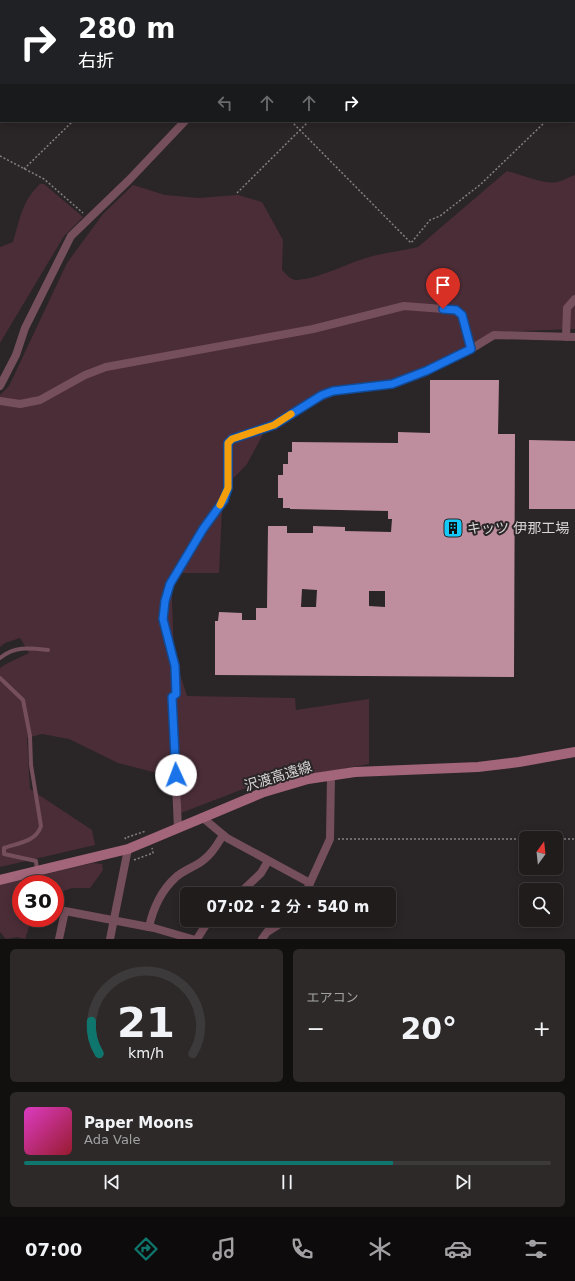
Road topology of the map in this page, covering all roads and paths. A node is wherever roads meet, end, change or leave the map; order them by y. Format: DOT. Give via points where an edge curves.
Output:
graph roads {
  1 [pos="72,122"];
  2 [pos="184,122"];
  3 [pos="292,122"];
  4 [pos="308,122"];
  5 [pos="545,122"];
  6 [pos="300,130"];
  7 [pos="0,156"];
  8 [pos="24,169"];
  9 [pos="237,193"];
  10 [pos="90,219"];
  11 [pos="575,299"];
  12 [pos="566,337"];
  13 [pos="575,337"];
  14 [pos="471,349"];
  15 [pos="0,386"];
  16 [pos="0,401"];
  17 [pos="48,650"];
  18 [pos="0,658"];
  19 [pos="0,678"];
  20 [pos="575,752"];
  21 [pos="331,776"];
  22 [pos="202,818"];
  23 [pos="178,828"];
  24 [pos="146,830"];
  25 [pos="223,835"];
  26 [pos="125,838"];
  27 [pos="330,839"];
  28 [pos="519,839"];
  29 [pos="563,839"];
  30 [pos="575,839"];
  31 [pos="128,849"];
  32 [pos="153,853"];
  33 [pos="134,860"];
  34 [pos="268,861"];
  35 [pos="37,871"];
  36 [pos="0,880"];
  37 [pos="310,883"];
  38 [pos="246,887"];
  39 [pos="308,887"];
  40 [pos="114,921"];
  41 [pos="149,927"];
  42 [pos="205,927"];
  43 [pos="275,927"];
  44 [pos="169,935"];
  45 [pos="59,939"];
  46 [pos="110,939"];
  47 [pos="192,939"];
  48 [pos="197,939"];
  49 [pos="262,939"];
  1 -- 8 [label="path"];
  2 -- 10 [label="street"];
  3 -- 6 [label="path"];
  4 -- 6 [label="path"];
  5 -- 6 [label="path" via="481,184 440,216 430,220 411,242"];
  6 -- 9 [label="path"];
  7 -- 8 [label="path"];
  8 -- 10 [label="path" via="44,179"];
  10 -- 15 [label="street" via="71,236 64,248 25,328 10,371"];
  11 -- 12 [label="street" via="567,308"];
  12 -- 13 [label="street"];
  12 -- 14 [label="street" via="494,335"];
  14 -- 16 [label="street" via="462,315 456,310 404,306 313,330 106,367 85,375 40,400 20,404"];
  14 -- 23 [label="street" via="392,384 333,391 322,395 274,425 232,439 228,443 228,488 224,500 174,577 165,601 163,619 175,666 176,694 172,697"];
  17 -- 18 [label="lane" via="10,650"];
  19 -- 35 [label="lane" via="23,700 41,826 39,834 34,838 4,848 4,854 36,861"];
  20 -- 21 [label="main road, 沢渡高遠線" via="478,767 355,772"];
  21 -- 22 [label="main road, 沢渡高遠線" via="308,779 264,792"];
  21 -- 27 [label="street"];
  22 -- 23 [label="main road, 沢渡高遠線"];
  22 -- 25 [label="street"];
  23 -- 31 [label="main road, 沢渡高遠線"];
  24 -- 26 [label="path"];
  25 -- 34 [label="street"];
  25 -- 41 [label="street" via="215,850 175,878 160,897"];
  27 -- 28 [label="path"];
  27 -- 37 [label="street"];
  29 -- 30 [label="path"];
  31 -- 35 [label="main road, 沢渡高遠線"];
  31 -- 40 [label="street"];
  32 -- 33 [label="path"];
  34 -- 37 [label="street"];
  34 -- 38 [label="street" via="261,873"];
  35 -- 36 [label="main road, 沢渡高遠線"];
  37 -- 39 [label="street"];
  40 -- 41 [label="street"];
  40 -- 45 [label="street" via="65,911"];
  40 -- 46 [label="street"];
  41 -- 44 [label="street"];
  42 -- 48 [label="street"];
  43 -- 49 [label="street"];
  44 -- 47 [label="street"];
}
